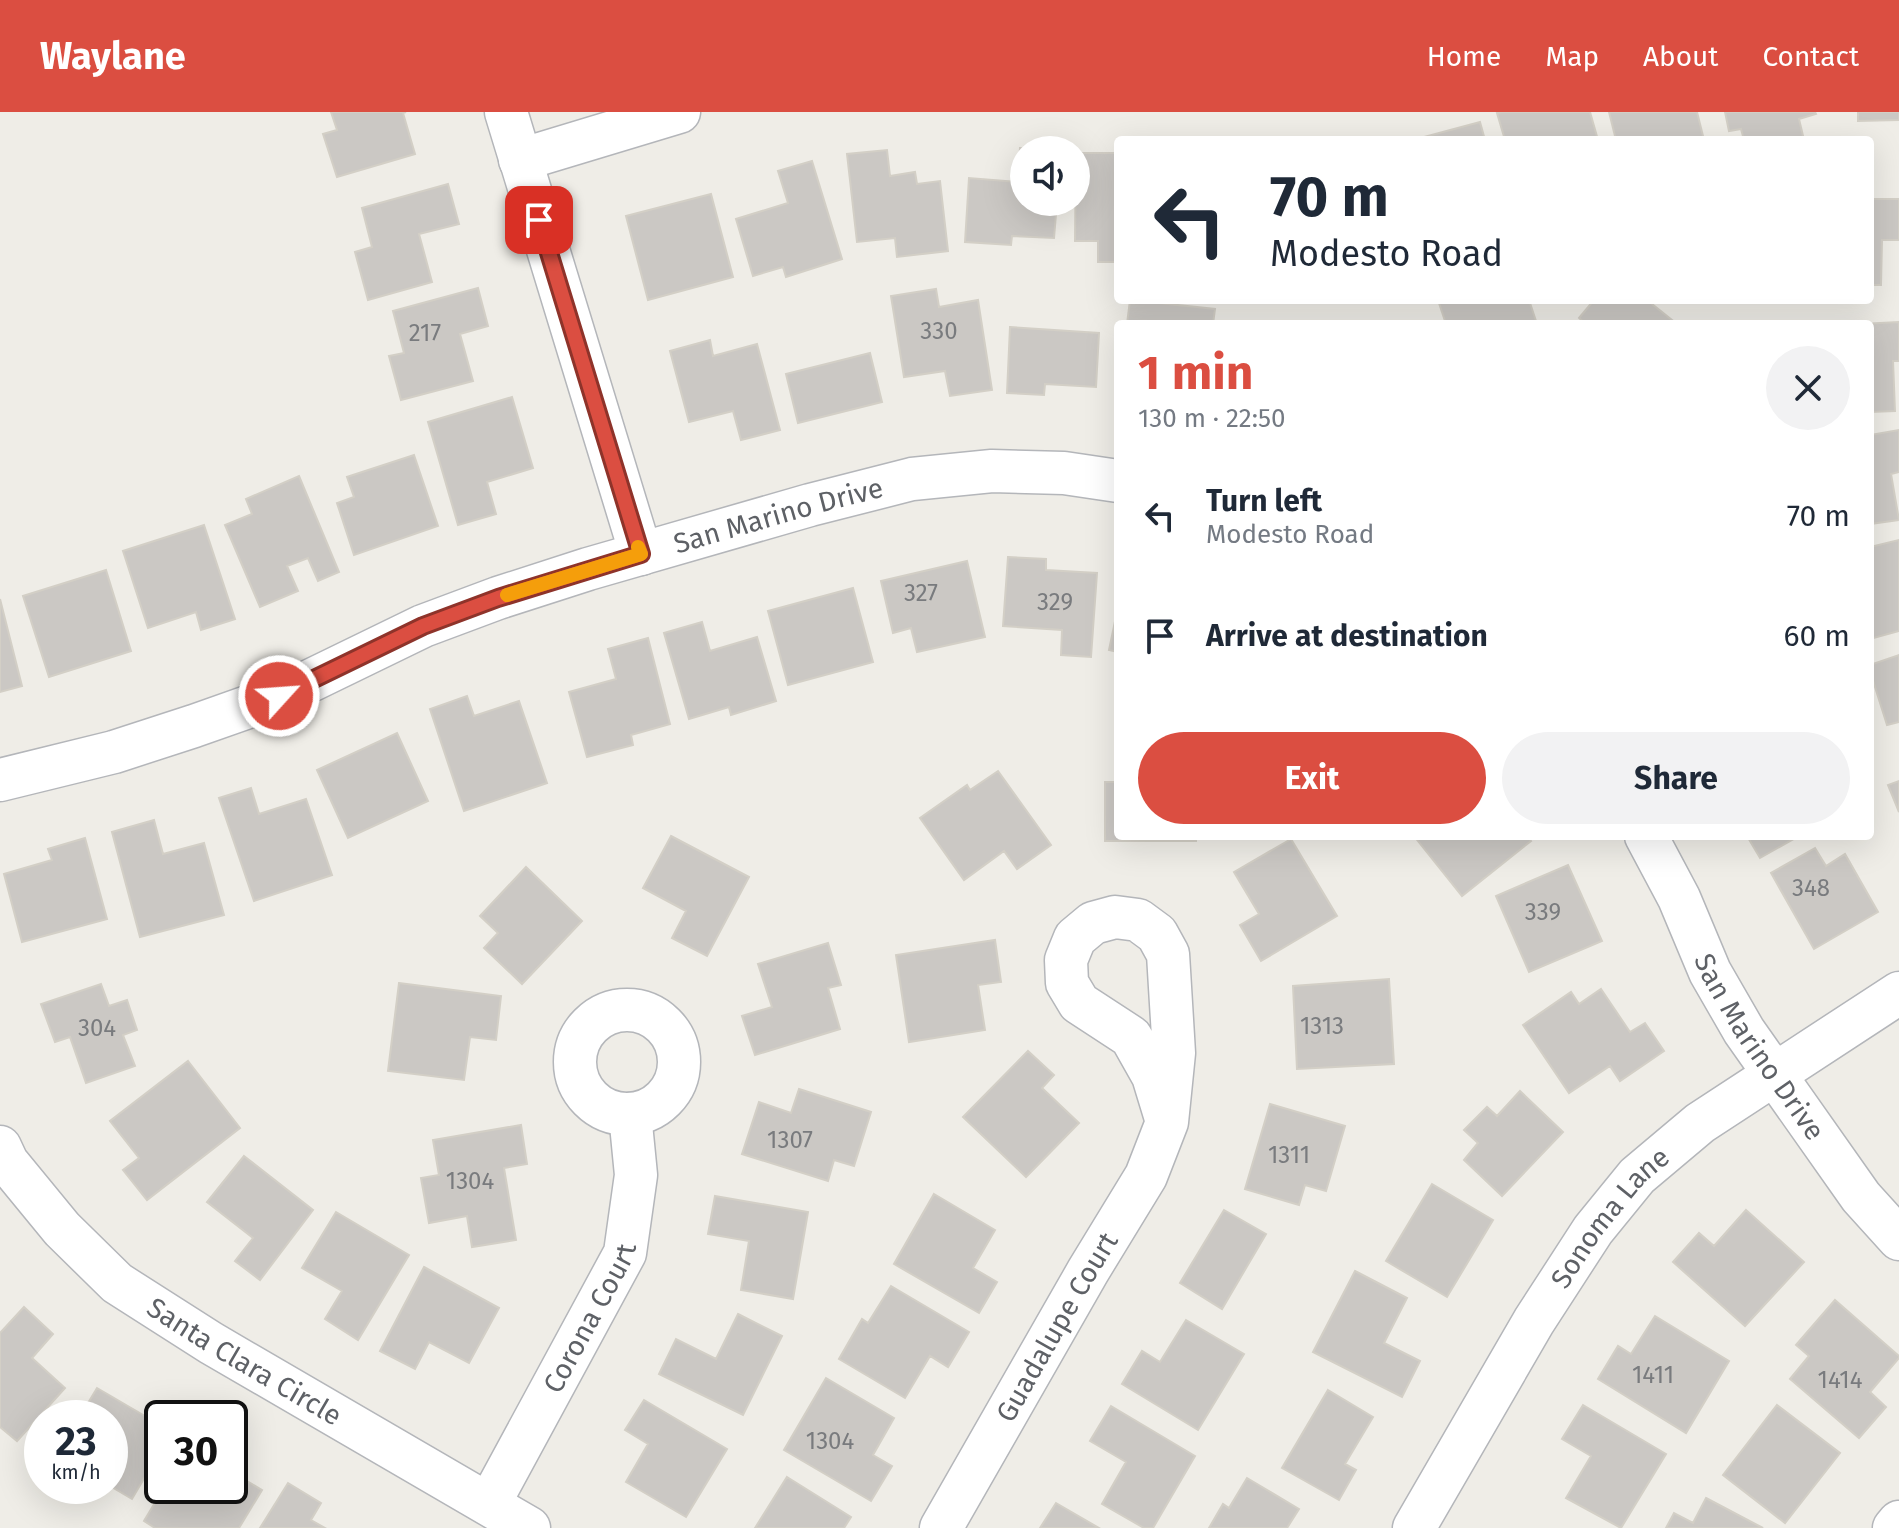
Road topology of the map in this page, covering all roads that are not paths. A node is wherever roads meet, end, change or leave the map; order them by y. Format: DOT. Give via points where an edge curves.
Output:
graph roads {
  1 [pos="506,112"];
  2 [pos="679,112"];
  3 [pos="520,160"];
  4 [pos="1114,480"];
  5 [pos="641,554"];
  6 [pos="0,780"];
  7 [pos="1648,840"];
  8 [pos="1899,993"];
  9 [pos="1774,1074"];
  10 [pos="630,1114"];
  11 [pos="1167,1122"];
  12 [pos="0,1147"];
  13 [pos="1899,1239"];
  14 [pos="489,1504"];
  15 [pos="1899,1522"];
  16 [pos="529,1528"];
  17 [pos="941,1528"];
  18 [pos="1414,1528"];
  19 [pos="1894,1528"];
  1 -- 3 [label="street"];
  2 -- 3 [label="street"];
  3 -- 5 [label="street"];
  4 -- 5 [label="street, San Marino Drive" via="992,471 912,479"];
  5 -- 6 [label="street, San Marino Drive" via="423,626 279,696 114,752"];
  7 -- 9 [label="street, San Marino Drive" via="1710,972"];
  8 -- 9 [label="street, Sonoma Lane"];
  9 -- 13 [label="street, San Marino Drive" via="1861,1197"];
  9 -- 18 [label="street, Sonoma Lane" via="1700,1123 1637,1176 1593,1230"];
  10 -- 14 [label="street, Corona Court" via="636,1175 625,1253"];
  11 -- 17 [label="street, Guadalupe Court" via="1146,1176"];
  12 -- 14 [label="street, Santa Clara Circle" via="62,1229 117,1283"];
  14 -- 16 [label="street, Santa Clara Circle"];
  15 -- 19 [label="street"];
}
